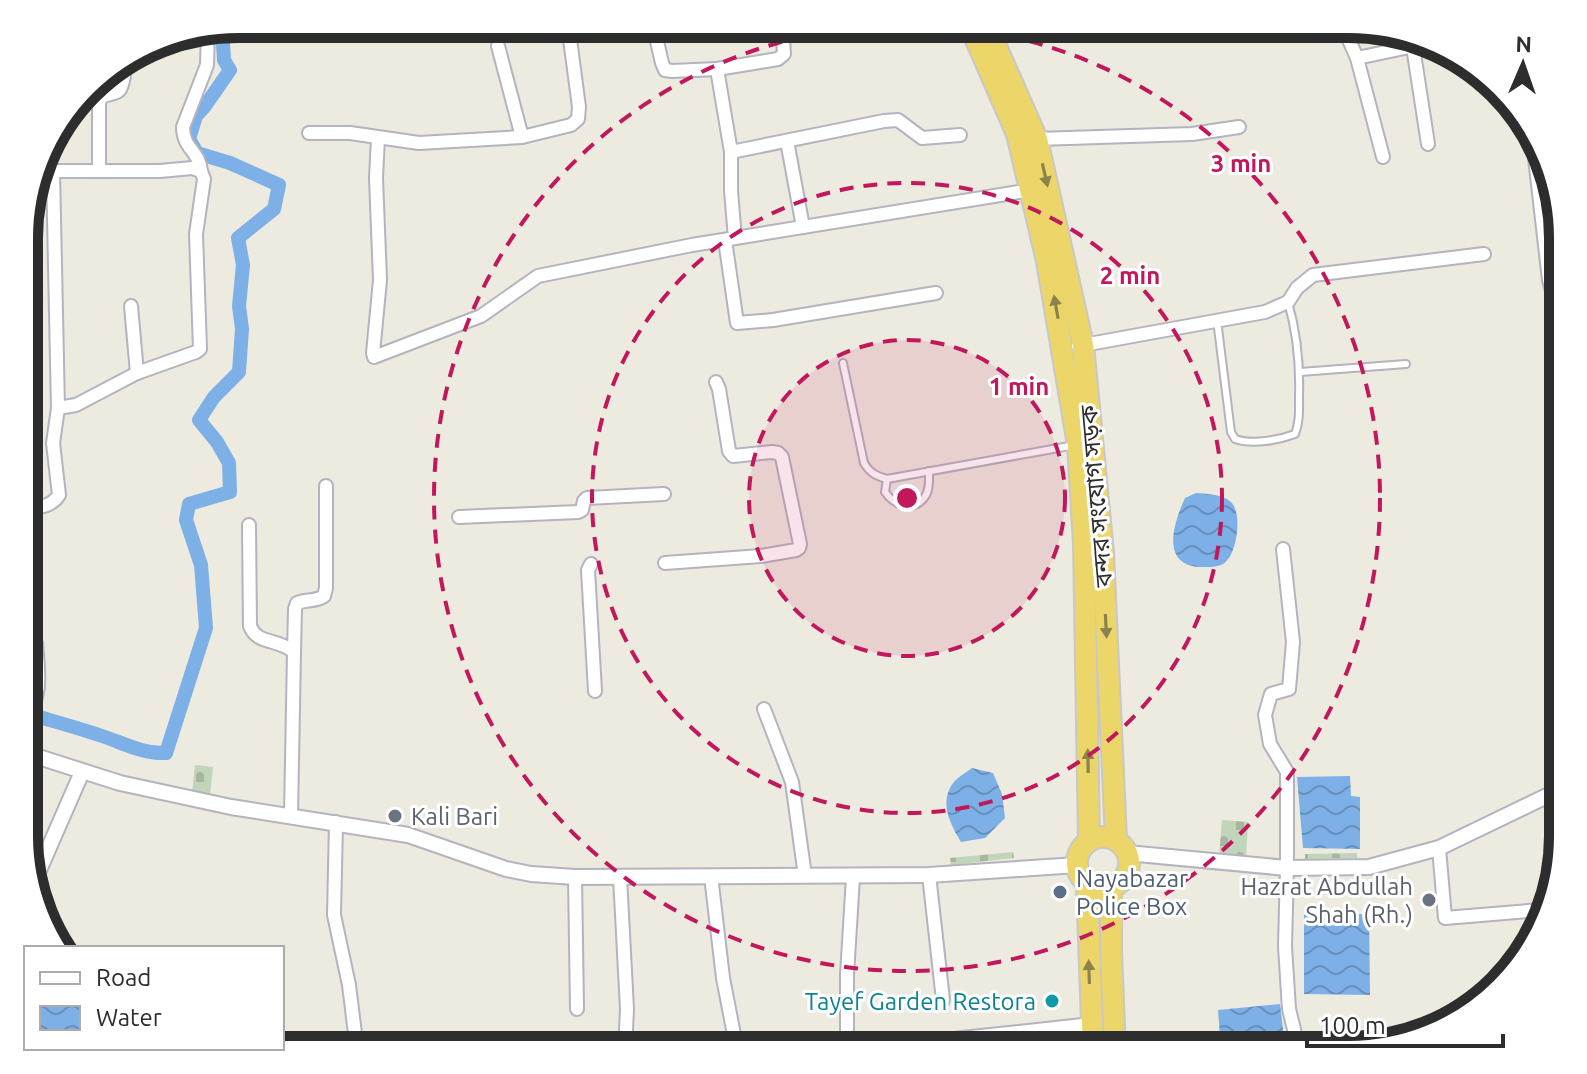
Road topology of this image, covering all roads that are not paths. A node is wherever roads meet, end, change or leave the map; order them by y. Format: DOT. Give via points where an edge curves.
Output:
graph roads {
  1 [pos="570,38"];
  2 [pos="657,38"];
  3 [pos="783,38"];
  4 [pos="975,38"];
  5 [pos="992,38"];
  6 [pos="1348,38"];
  7 [pos="208,41"];
  8 [pos="1395,44"];
  9 [pos="498,46"];
  10 [pos="1408,48"];
  11 [pos="1396,50"];
  12 [pos="1416,50"];
  13 [pos="1357,58"];
  14 [pos="717,69"];
  15 [pos="124,76"];
  16 [pos="1239,127"];
  17 [pos="309,133"];
  18 [pos="960,135"];
  19 [pos="522,137"];
  20 [pos="378,138"];
  21 [pos="1037,139"];
  22 [pos="787,141"];
  23 [pos="1428,144"];
  24 [pos="731,152"];
  25 [pos="1383,157"];
  26 [pos="50,171"];
  27 [pos="53,171"];
  28 [pos="99,171"];
  29 [pos="201,171"];
  30 [pos="1031,190"];
  31 [pos="1544,194"];
  32 [pos="803,227"];
  33 [pos="730,239"];
  34 [pos="1484,254"];
  35 [pos="1549,280"];
  36 [pos="936,293"];
  37 [pos="1288,302"];
  38 [pos="131,306"];
  39 [pos="1217,320"];
  40 [pos="1073,347"];
  41 [pos="843,363"];
  42 [pos="1406,364"];
  43 [pos="1300,372"];
  44 [pos="137,373"];
  45 [pos="716,382"];
  46 [pos="58,408"];
  47 [pos="1078,445"];
  48 [pos="929,471"];
  49 [pos="887,479"];
  50 [pos="326,486"];
  51 [pos="664,494"];
  52 [pos="38,507"];
  53 [pos="459,517"];
  54 [pos="249,525"];
  55 [pos="1283,549"];
  56 [pos="665,563"];
  57 [pos="591,564"];
  58 [pos="294,652"];
  59 [pos="38,672"];
  60 [pos="595,691"];
  61 [pos="38,692"];
  62 [pos="764,709"];
  63 [pos="38,757"];
  64 [pos="82,772"];
  65 [pos="1549,796"];
  66 [pos="291,815"];
  67 [pos="336,822"];
  68 [pos="1089,839"];
  69 [pos="1121,846"];
  70 [pos="1439,848"];
  71 [pos="1077,865"];
  72 [pos="41,866"];
  73 [pos="1287,868"];
  74 [pos="929,875"];
  75 [pos="711,876"];
  76 [pos="805,876"];
  77 [pos="575,877"];
  78 [pos="620,877"];
  79 [pos="853,877"];
  80 [pos="1087,884"];
  81 [pos="1111,888"];
  82 [pos="1534,911"];
  83 [pos="943,1000"];
  84 [pos="577,1009"];
  85 [pos="1092,1024"];
  86 [pos="355,1036"];
  87 [pos="626,1036"];
  88 [pos="734,1036"];
  89 [pos="847,1036"];
  90 [pos="981,1036"];
  91 [pos="1092,1036"];
  92 [pos="1114,1036"];
  93 [pos="1296,1036"];
  1 -- 19 [label="street" via="578,119"];
  2 -- 14 [label="street" via="665,70"];
  3 -- 14 [label="street" via="784,54 778,59"];
  4 -- 30 [label="highway, বন্দর সংযোগ সড়ক" via="1017,134"];
  5 -- 21 [label="highway, বন্দর সংযোগ সড়ক"];
  6 -- 13 [label="street"];
  7 -- 29 [label="street" via="202,83 183,127 183,138"];
  8 -- 11 [label="street"];
  9 -- 19 [label="street"];
  10 -- 11 [label="street"];
  11 -- 13 [label="street"];
  12 -- 23 [label="street"];
  13 -- 25 [label="street"];
  14 -- 24 [label="street"];
  15 -- 28 [label="street" via="122,90 101,97 99,103"];
  16 -- 21 [label="street" via="1192,134"];
  17 -- 20 [label="street"];
  18 -- 22 [label="street" via="922,138 898,120"];
  19 -- 20 [label="street" via="419,143"];
  20 -- 33 [label="street" via="380,280 374,357 481,316 538,276"];
  21 -- 40 [label="highway, বন্দর সংযোগ সড়ক, one-way"];
  22 -- 24 [label="street"];
  22 -- 32 [label="street"];
  24 -- 33 [label="street"];
  26 -- 27 [label="street"];
  27 -- 28 [label="street"];
  27 -- 46 [label="street"];
  28 -- 29 [label="street"];
  29 -- 44 [label="street" via="196,234 200,349"];
  30 -- 32 [label="street"];
  40 -- 30 [label="highway, বন্দর সংযোগ সড়ক, one-way"];
  31 -- 35 [label="street"];
  32 -- 33 [label="street"];
  33 -- 36 [label="street" via="737,323"];
  34 -- 37 [label="street" via="1313,275"];
  37 -- 39 [label="street" via="1265,312"];
  37 -- 43 [label="lane"];
  38 -- 44 [label="street"];
  39 -- 40 [label="street"];
  39 -- 43 [label="lane" via="1235,439 1295,434"];
  40 -- 47 [label="highway, বন্দর সংযোগ সড়ক"];
  40 -- 69 [label="highway, বন্দর সংযোগ সড়ক, one-way" via="1103,553"];
  41 -- 49 [label="lane" via="864,463 869,472"];
  42 -- 43 [label="lane"];
  44 -- 46 [label="street" via="92,398"];
  45 -- 56 [label="street" via="733,456 772,452 782,457 800,544 796,550 761,556"];
  46 -- 52 [label="street" via="53,443 59,495"];
  47 -- 48 [label="lane"];
  68 -- 47 [label="highway, বন্দর সংযোগ সড়ক, one-way"];
  48 -- 49 [label="lane"];
  48 -- 49 [label="lane" via="925,497 913,506 890,500"];
  50 -- 58 [label="street" via="326,588 318,601 297,603"];
  51 -- 53 [label="street" via="587,498 578,512"];
  54 -- 58 [label="street" via="250,626 261,639 285,644"];
  55 -- 73 [label="street" via="1293,642 1289,689 1271,694 1265,715 1270,744 1287,772"];
  57 -- 60 [label="street"];
  58 -- 66 [label="street"];
  59 -- 61 [label="street"];
  62 -- 76 [label="street" via="792,782"];
  63 -- 64 [label="street"];
  64 -- 66 [label="street" via="231,807"];
  64 -- 72 [label="street"];
  65 -- 70 [label="street"];
  66 -- 67 [label="street"];
  67 -- 77 [label="street" via="417,837 519,872"];
  67 -- 86 [label="street" via="334,915"];
  68 -- 69 [label="highway" via="1108,838"];
  68 -- 71 [label="highway"];
  69 -- 73 [label="street"];
  69 -- 81 [label="highway" via="1129,861 1125,878"];
  70 -- 73 [label="street" via="1369,867"];
  70 -- 82 [label="street" via="1445,918"];
  71 -- 74 [label="street"];
  71 -- 80 [label="highway"];
  73 -- 93 [label="street" via="1285,946"];
  74 -- 79 [label="street"];
  74 -- 83 [label="street"];
  75 -- 76 [label="street"];
  75 -- 78 [label="street"];
  75 -- 88 [label="street"];
  76 -- 79 [label="street"];
  77 -- 78 [label="street"];
  77 -- 84 [label="street"];
  78 -- 87 [label="street"];
  79 -- 89 [label="street"];
  80 -- 81 [label="highway"];
  85 -- 80 [label="highway, one-way"];
  81 -- 92 [label="highway"];
  85 -- 90 [label="street"];
  85 -- 91 [label="highway"];
}
